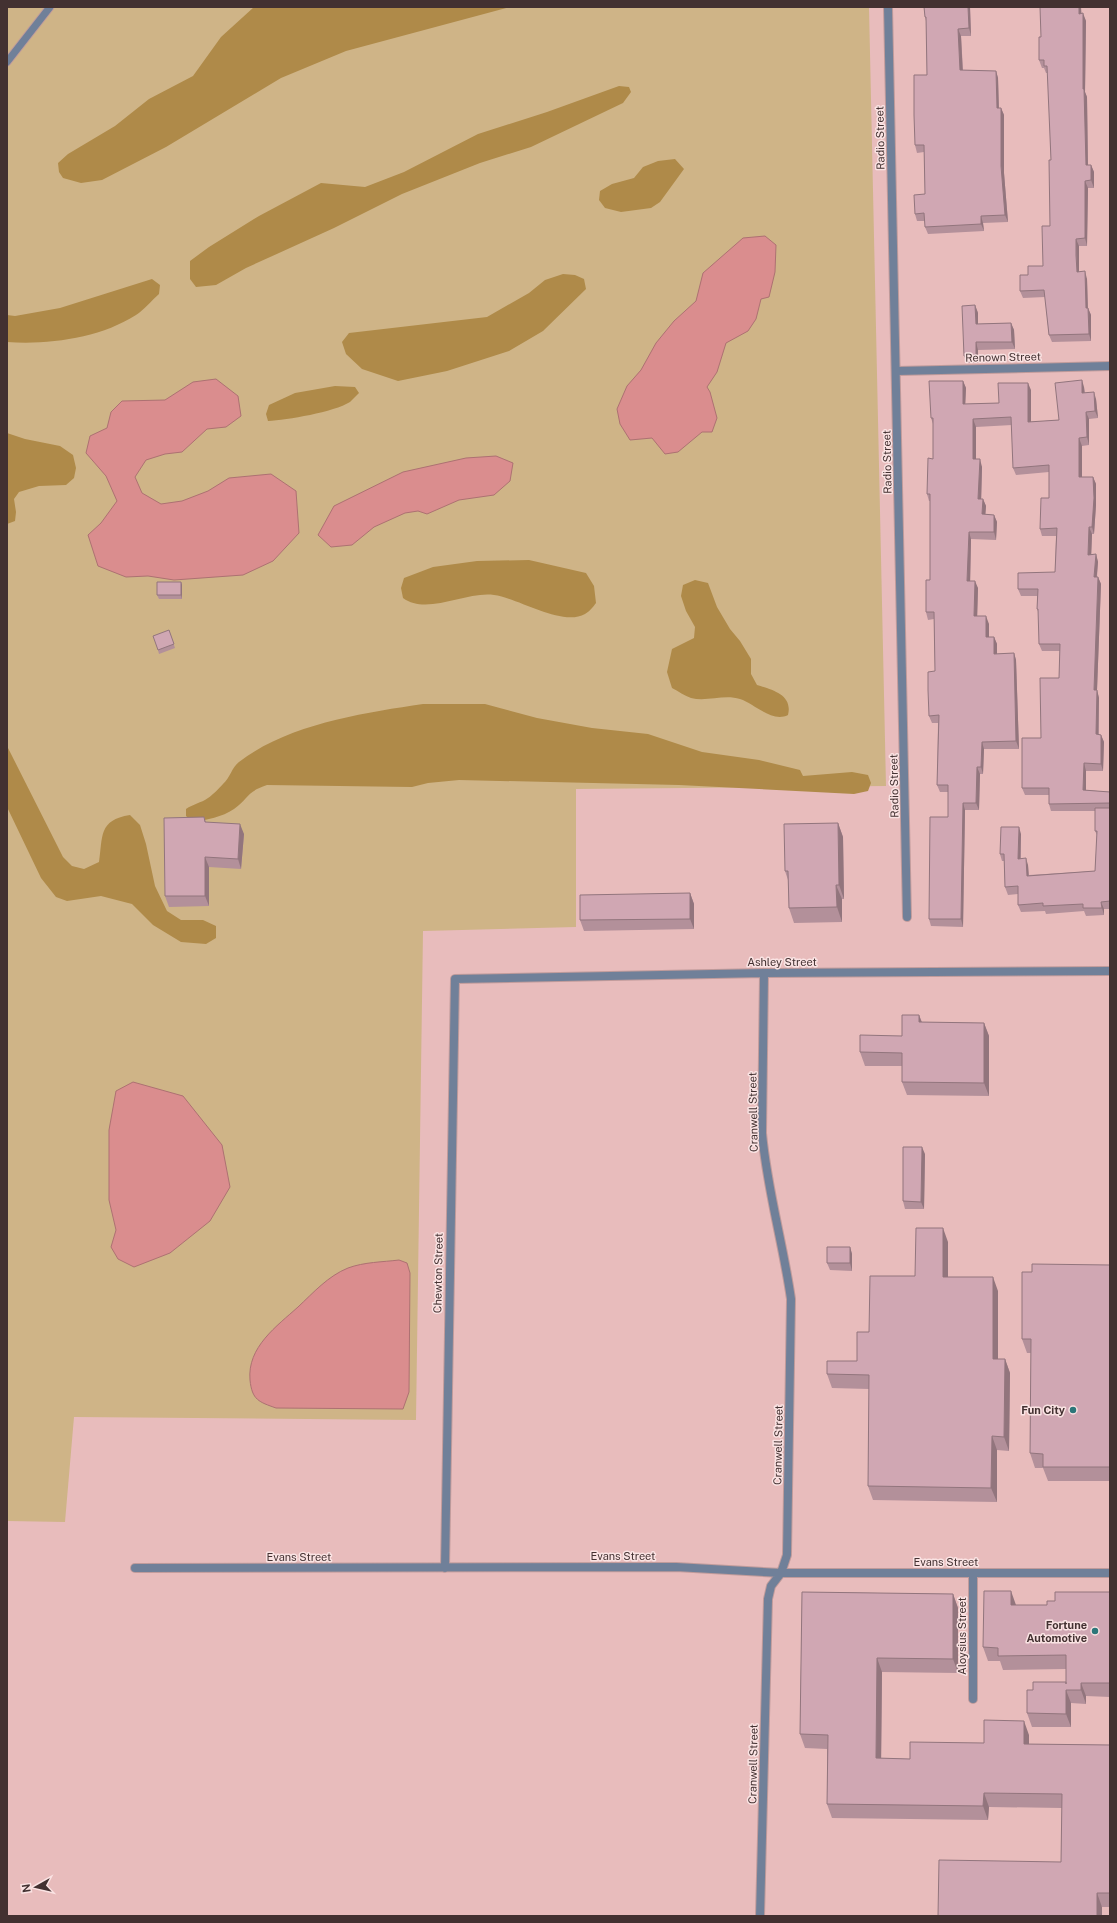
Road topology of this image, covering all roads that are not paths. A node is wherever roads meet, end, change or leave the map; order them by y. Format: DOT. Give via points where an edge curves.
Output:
graph roads {
  1 [pos="50,7"];
  2 [pos="888,7"];
  3 [pos="7,62"];
  4 [pos="1110,366"];
  5 [pos="897,370"];
  6 [pos="907,917"];
  7 [pos="1110,971"];
  8 [pos="764,973"];
  9 [pos="455,979"];
  10 [pos="135,1568"];
  11 [pos="445,1568"];
  12 [pos="973,1573"];
  13 [pos="1110,1573"];
  14 [pos="781,1574"];
  15 [pos="973,1699"];
  16 [pos="760,1916"];
  1 -- 3 [label="lane"];
  2 -- 5 [label="street, Radio Street"];
  4 -- 5 [label="street, Renown Street"];
  5 -- 6 [label="street, Radio Street"];
  7 -- 8 [label="street, Ashley Street"];
  8 -- 9 [label="street, Ashley Street"];
  8 -- 14 [label="street, Cranwell Street" via="763,1147 786,1260 791,1299 787,1554"];
  9 -- 11 [label="street, Chewton Street"];
  10 -- 11 [label="street, Evans Street"];
  11 -- 14 [label="street, Evans Street" via="676,1567"];
  12 -- 13 [label="street, Evans Street"];
  12 -- 14 [label="street, Evans Street"];
  12 -- 15 [label="street, Aloysius Street"];
  14 -- 16 [label="street, Cranwell Street" via="771,1586 768,1599"];
}
